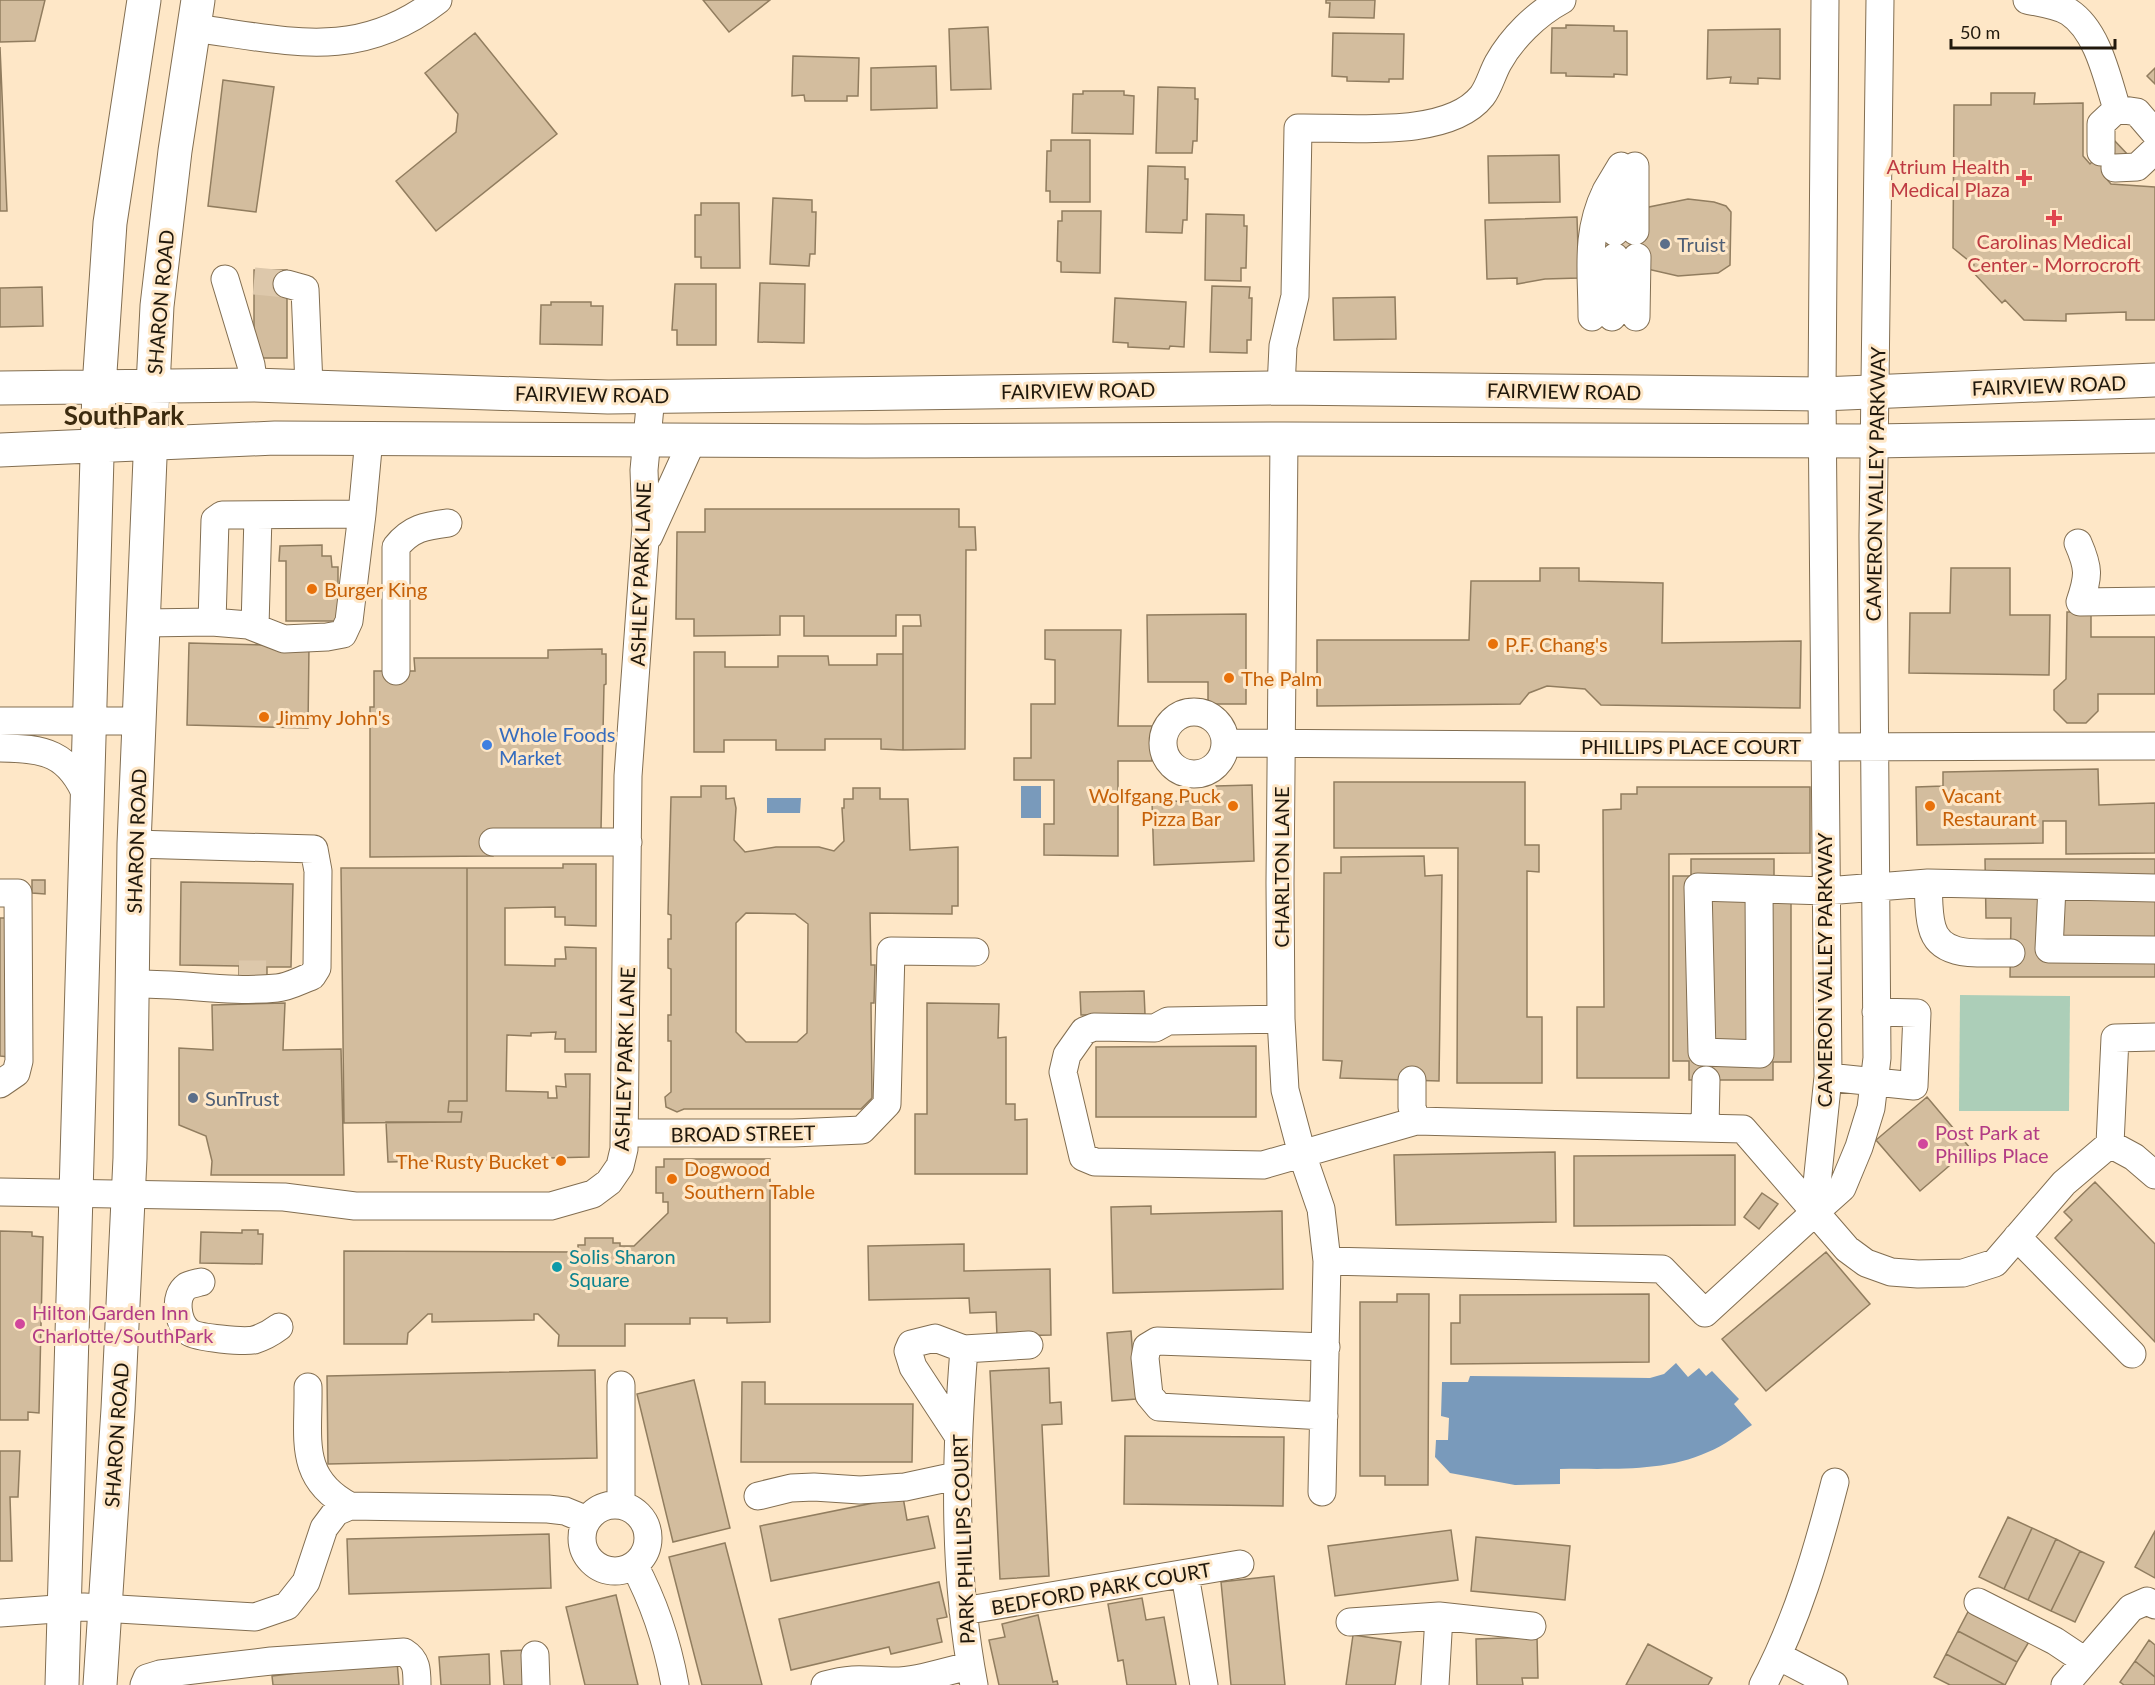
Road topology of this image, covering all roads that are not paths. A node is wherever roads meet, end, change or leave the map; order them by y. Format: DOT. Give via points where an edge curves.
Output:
graph roads {
  1 [pos="144,0"];
  2 [pos="438,0"];
  3 [pos="1562,0"];
  4 [pos="1825,0"];
  5 [pos="1880,0"];
  6 [pos="2027,0"];
  7 [pos="195,14"];
  8 [pos="2117,109"];
  9 [pos="2152,122"];
  10 [pos="2155,150"];
  11 [pos="1606,191"];
  12 [pos="1621,244"];
  13 [pos="225,279"];
  14 [pos="287,284"];
  15 [pos="2155,380"];
  16 [pos="254,385"];
  17 [pos="153,386"];
  18 [pos="309,386"];
  19 [pos="99,387"];
  20 [pos="0,388"];
  21 [pos="1281,388"];
  22 [pos="1875,392"];
  23 [pos="1822,394"];
  24 [pos="651,396"];
  25 [pos="2155,436"];
  26 [pos="369,438"];
  27 [pos="693,439"];
  28 [pos="1284,439"];
  29 [pos="647,440"];
  30 [pos="1824,441"];
  31 [pos="1874,441"];
  32 [pos="150,442"];
  33 [pos="96,446"];
  34 [pos="0,450"];
  35 [pos="362,514"];
  36 [pos="258,515"];
  37 [pos="448,523"];
  38 [pos="2078,543"];
  39 [pos="645,545"];
  40 [pos="2155,601"];
  41 [pos="212,622"];
  42 [pos="145,623"];
  43 [pos="255,627"];
  44 [pos="396,671"];
  45 [pos="0,721"];
  46 [pos="89,721"];
  47 [pos="140,721"];
  48 [pos="1226,743"];
  49 [pos="1281,743"];
  50 [pos="2155,746"];
  51 [pos="1824,747"];
  52 [pos="1873,747"];
  53 [pos="0,748"];
  54 [pos="87,798"];
  55 [pos="493,842"];
  56 [pos="628,842"];
  57 [pos="134,844"];
  58 [pos="1928,884"];
  59 [pos="2052,886"];
  60 [pos="1876,887"];
  61 [pos="2155,888"];
  62 [pos="1759,889"];
  63 [pos="1826,891"];
  64 [pos="0,892"];
  65 [pos="2155,950"];
  66 [pos="975,952"];
  67 [pos="2011,953"];
  68 [pos="239,974"];
  69 [pos="267,974"];
  70 [pos="299,981"];
  71 [pos="134,984"];
  72 [pos="195,985"];
  73 [pos="1876,1012"];
  74 [pos="1281,1019"];
  75 [pos="2155,1037"];
  76 [pos="1828,1077"];
  77 [pos="1412,1080"];
  78 [pos="1706,1080"];
  79 [pos="1874,1082"];
  80 [pos="0,1084"];
  81 [pos="1416,1121"];
  82 [pos="1705,1128"];
  83 [pos="625,1133"];
  84 [pos="2110,1144"];
  85 [pos="1302,1154"];
  86 [pos="2155,1175"];
  87 [pos="0,1192"];
  88 [pos="77,1192"];
  89 [pos="128,1194"];
  90 [pos="1814,1213"];
  91 [pos="2017,1237"];
  92 [pos="1327,1261"];
  93 [pos="201,1282"];
  94 [pos="279,1327"];
  95 [pos="1029,1345"];
  96 [pos="1326,1347"];
  97 [pos="964,1349"];
  98 [pos="2132,1354"];
  99 [pos="621,1385"];
  100 [pos="308,1387"];
  101 [pos="1324,1416"];
  102 [pos="957,1434"];
  103 [pos="956,1476"];
  104 [pos="1835,1482"];
  105 [pos="1322,1492"];
  106 [pos="758,1496"];
  107 [pos="621,1505"];
  108 [pos="350,1506"];
  109 [pos="587,1520"];
  110 [pos="1240,1564"];
  111 [pos="634,1565"];
  112 [pos="1185,1575"];
  113 [pos="1978,1602"];
  114 [pos="2155,1605"];
  115 [pos="64,1607"];
  116 [pos="104,1607"];
  117 [pos="963,1611"];
  118 [pos="0,1613"];
  119 [pos="1439,1616"];
  120 [pos="1350,1622"];
  121 [pos="1532,1626"];
  122 [pos="535,1655"];
  123 [pos="1778,1656"];
  124 [pos="2085,1661"];
  125 [pos="255,1674"];
  126 [pos="972,1675"];
  127 [pos="922,1681"];
  128 [pos="62,1685"];
  129 [pos="100,1685"];
  130 [pos="144,1685"];
  131 [pos="417,1685"];
  132 [pos="536,1685"];
  133 [pos="675,1685"];
  134 [pos="825,1685"];
  135 [pos="1204,1685"];
  136 [pos="1435,1685"];
  137 [pos="1762,1685"];
  138 [pos="1834,1685"];
  139 [pos="2065,1685"];
  1 -- 19 [label="main road" via="110,223"];
  2 -- 7 [label="street" via="403,24 372,37 339,43 311,43"];
  3 -- 21 [label="street" via="1546,8 1521,31 1498,62 1482,96 1458,116 1424,126 1298,128 1295,296 1283,346"];
  4 -- 23 [label="street, CAMERON VALLEY PARKWAY"];
  5 -- 22 [label="street, CAMERON VALLEY PARKWAY"];
  6 -- 8 [label="street" via="2068,12 2084,28 2099,56"];
  7 -- 17 [label="main road, SHARON ROAD" via="158,306"];
  8 -- 9 [label="street" via="2137,112"];
  8 -- 10 [label="street" via="2102,124 2099,134 2108,160 2137,167"];
  11 -- 12 [label="street"];
  11 -- 12 [label="street" via="1627,166 1613,201"];
  11 -- 12 [label="street" via="1591,233 1614,317"];
  13 -- 16 [label="street"];
  14 -- 18 [label="street" via="305,289"];
  15 -- 22 [label="main road, FAIRVIEW ROAD"];
  16 -- 17 [label="main road, FAIRVIEW ROAD"];
  16 -- 18 [label="main road, FAIRVIEW ROAD"];
  17 -- 19 [label="main road, FAIRVIEW ROAD"];
  17 -- 32 [label="main road, SHARON ROAD"];
  18 -- 24 [label="main road, FAIRVIEW ROAD"];
  19 -- 20 [label="main road, FAIRVIEW ROAD"];
  19 -- 33 [label="main road"];
  21 -- 23 [label="main road, FAIRVIEW ROAD"];
  21 -- 24 [label="main road, FAIRVIEW ROAD"];
  22 -- 23 [label="main road, FAIRVIEW ROAD"];
  22 -- 31 [label="street, CAMERON VALLEY PARKWAY"];
  23 -- 30 [label="street, CAMERON VALLEY PARKWAY"];
  24 -- 29 [label="street, ASHLEY PARK LANE"];
  25 -- 31 [label="main road"];
  26 -- 29 [label="main road"];
  26 -- 32 [label="main road"];
  26 -- 35 [label="street"];
  27 -- 28 [label="main road"];
  27 -- 29 [label="main road"];
  27 -- 39 [label="street"];
  28 -- 30 [label="main road"];
  28 -- 49 [label="street, CHARLTON LANE"];
  29 -- 39 [label="street, ASHLEY PARK LANE"];
  30 -- 31 [label="main road"];
  30 -- 51 [label="street, CAMERON VALLEY PARKWAY"];
  31 -- 52 [label="street, CAMERON VALLEY PARKWAY"];
  32 -- 33 [label="main road"];
  32 -- 42 [label="main road, SHARON ROAD"];
  33 -- 34 [label="main road"];
  33 -- 46 [label="main road"];
  35 -- 36 [label="street"];
  35 -- 43 [label="street" via="349,621 343,634 284,639"];
  36 -- 41 [label="street" via="222,514 215,520"];
  36 -- 43 [label="street"];
  37 -- 44 [label="street" via="407,533 396,547"];
  38 -- 40 [label="street" via="2088,566 2080,602"];
  39 -- 56 [label="street, ASHLEY PARK LANE" via="628,776"];
  41 -- 42 [label="street"];
  41 -- 43 [label="street"];
  42 -- 47 [label="main road, SHARON ROAD"];
  45 -- 46 [label="street"];
  46 -- 47 [label="street"];
  46 -- 54 [label="main road"];
  47 -- 57 [label="main road, SHARON ROAD"];
  48 -- 49 [label="street, PHILLIPS PLACE COURT"];
  49 -- 51 [label="street, PHILLIPS PLACE COURT"];
  49 -- 74 [label="street, CHARLTON LANE"];
  50 -- 52 [label="street, PHILLIPS PLACE COURT"];
  51 -- 52 [label="street, PHILLIPS PLACE COURT"];
  51 -- 63 [label="street, CAMERON VALLEY PARKWAY"];
  52 -- 60 [label="street, CAMERON VALLEY PARKWAY"];
  53 -- 54 [label="street" via="36,750 56,757 76,774"];
  54 -- 88 [label="main road"];
  55 -- 56 [label="street"];
  56 -- 83 [label="street, ASHLEY PARK LANE"];
  57 -- 70 [label="street" via="314,849 329,914 317,968 312,976"];
  57 -- 71 [label="main road, SHARON ROAD"];
  58 -- 59 [label="street"];
  58 -- 60 [label="street"];
  58 -- 67 [label="street" via="1932,928 1942,945 1958,951"];
  59 -- 61 [label="street"];
  59 -- 65 [label="street" via="2049,949"];
  60 -- 63 [label="street"];
  60 -- 73 [label="street, CAMERON VALLEY PARKWAY"];
  62 -- 62 [label="street" via="1760,1054 1702,1052 1698,887"];
  62 -- 63 [label="street"];
  63 -- 76 [label="street, CAMERON VALLEY PARKWAY"];
  64 -- 80 [label="street" via="18,893 20,994 18,1068 12,1078"];
  66 -- 83 [label="street, BROAD STREET" via="891,951 887,1104 862,1130"];
  68 -- 72 [label="street" via="217,974"];
  69 -- 70 [label="street"];
  70 -- 72 [label="street" via="279,988"];
  71 -- 72 [label="street"];
  71 -- 89 [label="main road, SHARON ROAD"];
  73 -- 79 [label="street, CAMERON VALLEY PARKWAY"];
  73 -- 79 [label="street" via="1917,1013 1914,1086"];
  74 -- 85 [label="street, CHARLTON LANE" via="1285,1090"];
  74 -- 85 [label="street" via="1168,1021 1155,1028 1094,1027 1084,1031 1067,1054 1063,1072 1083,1157 1095,1162 1263,1165"];
  75 -- 84 [label="street" via="2115,1038"];
  76 -- 79 [label="street"];
  76 -- 90 [label="street, CAMERON VALLEY PARKWAY"];
  77 -- 81 [label="street"];
  78 -- 82 [label="street"];
  79 -- 90 [label="street, CAMERON VALLEY PARKWAY" via="1862,1138 1842,1188"];
  81 -- 82 [label="street"];
  81 -- 85 [label="street"];
  82 -- 90 [label="street" via="1743,1129"];
  83 -- 89 [label="street, ASHLEY PARK LANE" via="620,1166 609,1182 593,1194 551,1206 356,1206 284,1197"];
  84 -- 86 [label="street"];
  84 -- 91 [label="street" via="2064,1183"];
  85 -- 92 [label="street, CHARLTON LANE" via="1321,1209"];
  87 -- 88 [label="street, ASHLEY PARK LANE"];
  88 -- 89 [label="street, ASHLEY PARK LANE"];
  88 -- 115 [label="main road"];
  89 -- 116 [label="main road, SHARON ROAD"];
  90 -- 91 [label="street" via="1847,1249 1866,1263 1891,1272 1963,1273 1995,1263"];
  90 -- 92 [label="street" via="1705,1313 1662,1269"];
  91 -- 98 [label="street"];
  92 -- 96 [label="street, CHARLTON LANE"];
  93 -- 94 [label="street" via="188,1286 179,1295 178,1306 187,1330 196,1336 251,1340"];
  95 -- 97 [label="street"];
  96 -- 101 [label="street, CHARLTON LANE"];
  96 -- 101 [label="street" via="1157,1341 1148,1347 1145,1358 1149,1395 1159,1407"];
  97 -- 102 [label="street, PARK PHILLIPS COURT"];
  97 -- 102 [label="street" via="936,1338 919,1340 908,1351 913,1367"];
  99 -- 107 [label="street"];
  100 -- 108 [label="street" via="310,1462 317,1479 332,1496"];
  101 -- 105 [label="street, CHARLTON LANE"];
  102 -- 103 [label="street, PARK PHILLIPS COURT"];
  103 -- 106 [label="street" via="905,1487 791,1488"];
  103 -- 117 [label="street, PARK PHILLIPS COURT"];
  104 -- 123 [label="street" via="1811,1572"];
  107 -- 109 [label="street" via="596,1510"];
  107 -- 111 [label="street" via="642,1519 647,1531 643,1556"];
  108 -- 109 [label="street" via="548,1509"];
  108 -- 116 [label="street" via="336,1512 324,1528 306,1582 287,1606 255,1617"];
  109 -- 111 [label="street" via="582,1532 587,1556 609,1570"];
  110 -- 112 [label="street, BEDFORD PARK COURT"];
  111 -- 133 [label="street" via="652,1599 667,1643"];
  112 -- 117 [label="street, BEDFORD PARK COURT"];
  112 -- 135 [label="street"];
  113 -- 124 [label="street" via="2055,1641"];
  114 -- 124 [label="street" via="2147,1601 2131,1608"];
  115 -- 116 [label="street"];
  115 -- 118 [label="street"];
  115 -- 128 [label="main road"];
  116 -- 129 [label="main road, SHARON ROAD"];
  117 -- 126 [label="street, PARK PHILLIPS COURT"];
  119 -- 120 [label="street"];
  119 -- 121 [label="street"];
  119 -- 136 [label="street"];
  122 -- 132 [label="street"];
  123 -- 137 [label="street"];
  123 -- 138 [label="street"];
  124 -- 139 [label="street"];
  125 -- 130 [label="street" via="160,1674 147,1678"];
  125 -- 131 [label="street" via="404,1652 417,1670"];
  126 -- 127 [label="street"];
  127 -- 134 [label="street" via="867,1678"];
}
